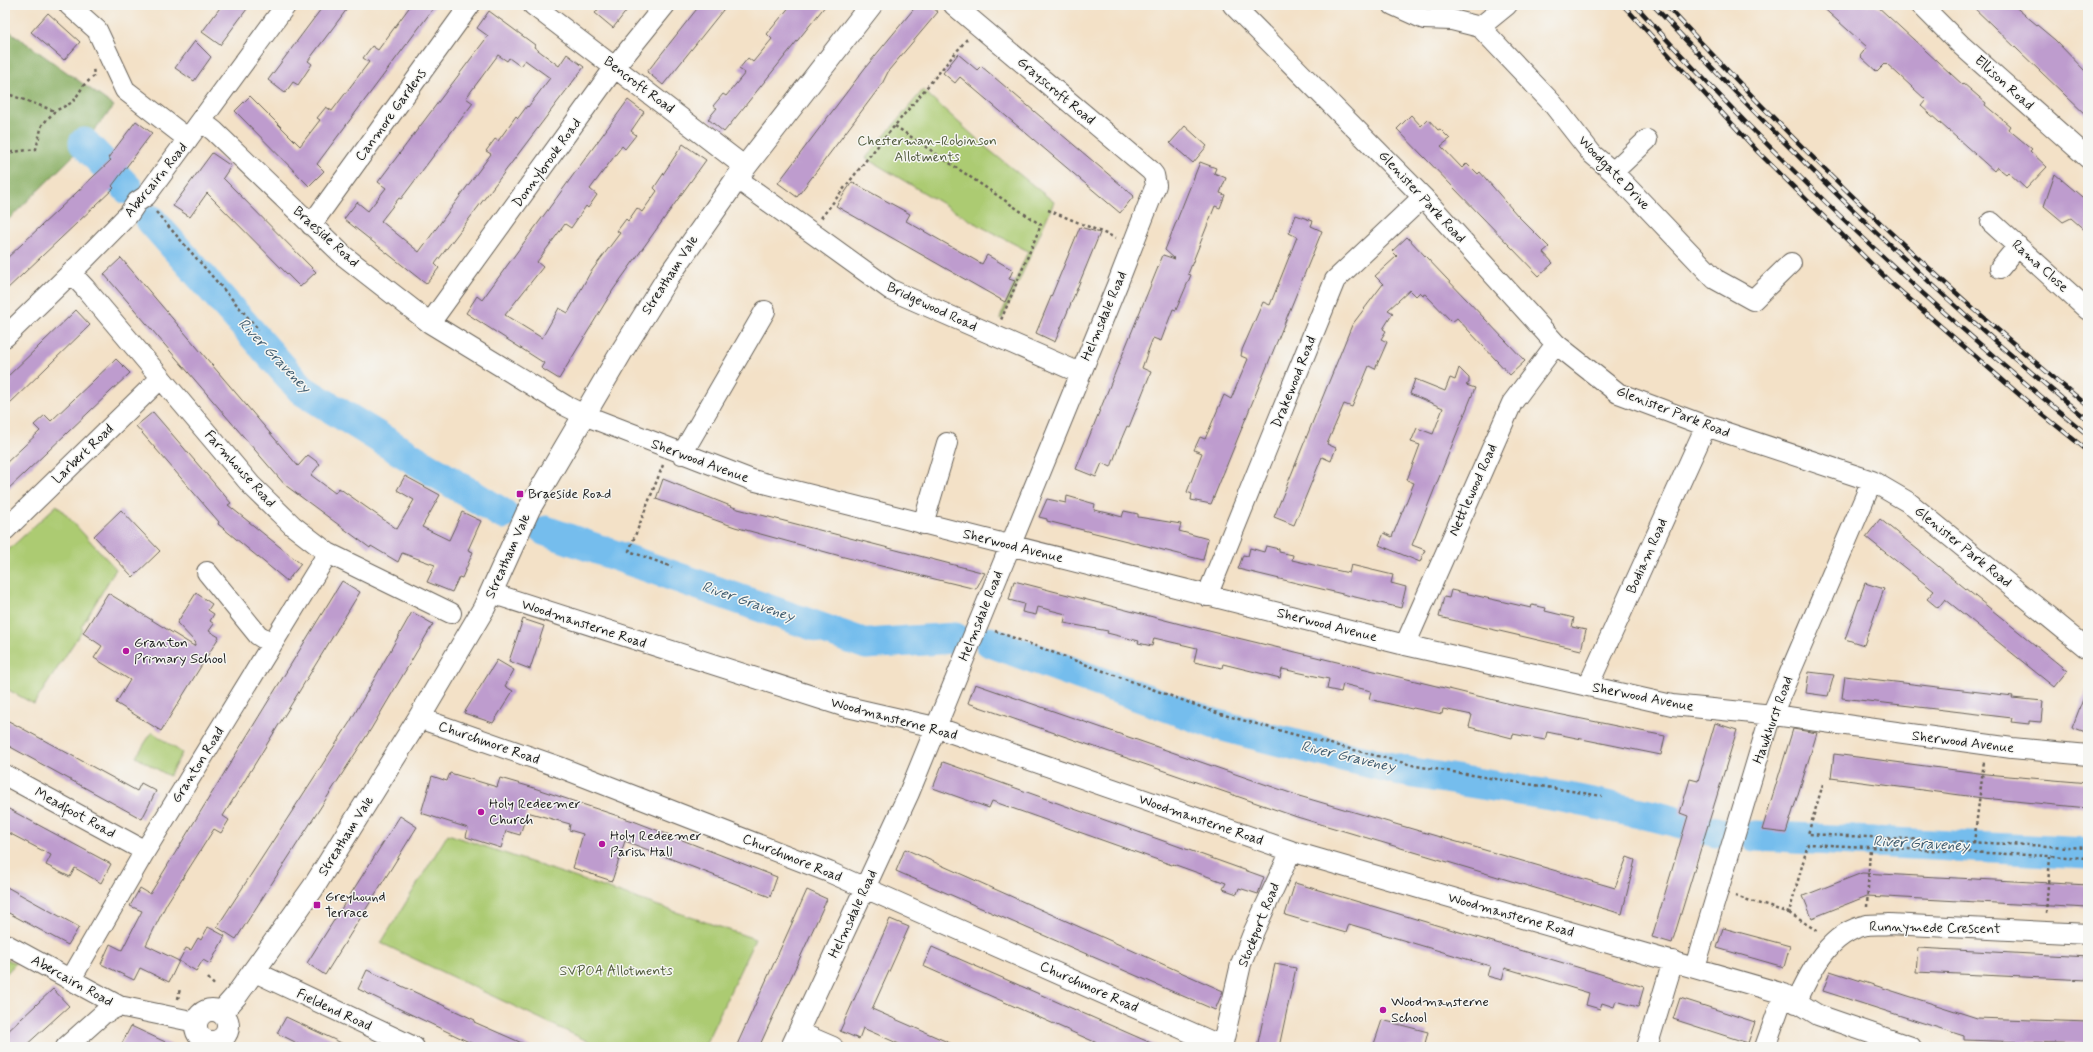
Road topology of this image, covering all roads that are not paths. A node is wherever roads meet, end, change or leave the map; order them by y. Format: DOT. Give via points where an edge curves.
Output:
graph roads {
  1 [pos="69,5"];
  2 [pos="286,5"];
  3 [pos="470,5"];
  4 [pos="532,5"];
  5 [pos="665,5"];
  6 [pos="871,5"];
  7 [pos="954,5"];
  8 [pos="1233,5"];
  9 [pos="1393,5"];
  10 [pos="1507,5"];
  11 [pos="1921,5"];
  12 [pos="1480,28"];
  13 [pos="615,67"];
  14 [pos="201,122"];
  15 [pos="188,140"];
  16 [pos="1647,140"];
  17 [pos="2088,158"];
  18 [pos="740,172"];
  19 [pos="1613,172"];
  20 [pos="1156,179"];
  21 [pos="1423,197"];
  22 [pos="1991,222"];
  23 [pos="311,225"];
  24 [pos="2018,246"];
  25 [pos="1791,264"];
  26 [pos="2000,268"];
  27 [pos="71,273"];
  28 [pos="2088,310"];
  29 [pos="765,311"];
  30 [pos="430,323"];
  31 [pos="5,336"];
  32 [pos="1556,344"];
  33 [pos="1080,373"];
  34 [pos="161,378"];
  35 [pos="584,415"];
  36 [pos="1706,426"];
  37 [pos="947,443"];
  38 [pos="675,452"];
  39 [pos="1872,480"];
  40 [pos="923,524"];
  41 [pos="5,530"];
  42 [pos="1010,545"];
  43 [pos="328,553"];
  44 [pos="208,572"];
  45 [pos="491,593"];
  46 [pos="1207,596"];
  47 [pos="451,613"];
  48 [pos="272,644"];
  49 [pos="1405,645"];
  50 [pos="2088,649"];
  51 [pos="1588,686"];
  52 [pos="1773,716"];
  53 [pos="419,718"];
  54 [pos="936,727"];
  55 [pos="2088,755"];
  56 [pos="5,775"];
  57 [pos="145,851"];
  58 [pos="1290,851"];
  59 [pos="864,888"];
  60 [pos="2088,934"];
  61 [pos="5,944"];
  62 [pos="1673,961"];
  63 [pos="1695,967"];
  64 [pos="254,971"];
  65 [pos="72,979"];
  66 [pos="1790,999"];
  67 [pos="119,1006"];
  68 [pos="221,1013"];
  69 [pos="196,1022"];
  70 [pos="795,1039"];
  71 [pos="223,1043"];
  72 [pos="1223,1046"];
  73 [pos="66,1047"];
  74 [pos="414,1047"];
  75 [pos="832,1047"];
  76 [pos="1647,1047"];
  77 [pos="1765,1047"];
  78 [pos="1910,1047"];
  1 -- 15 [label="street" via="97,30 125,90"];
  2 -- 14 [label="street, Abercairn Road"];
  3 -- 23 [label="street, Canmore Gardens"];
  4 -- 13 [label="street, Bencroft Road"];
  5 -- 13 [label="street, Donnybrook Road"];
  6 -- 18 [label="main road, Streatham Vale"];
  7 -- 20 [label="street, Grayscroft Road" via="1150,170"];
  8 -- 21 [label="street, Glenister Park Road"];
  9 -- 12 [label="street, Woodgate Drive" via="1424,20 1452,20"];
  10 -- 12 [label="street"];
  11 -- 17 [label="street, Ellison Road" via="1962,46"];
  12 -- 19 [label="street, Woodgate Drive" via="1552,102 1592,154"];
  13 -- 18 [label="street, Bencroft Road"];
  13 -- 30 [label="street, Donnybrook Road"];
  14 -- 15 [label="street, Abercairn Road"];
  14 -- 23 [label="street, Braeside Road" via="214,131"];
  15 -- 27 [label="street, Abercairn Road" via="146,196"];
  16 -- 19 [label="street"];
  18 -- 33 [label="street, Bridgewood Road" via="892,290"];
  18 -- 35 [label="main road, Streatham Vale" via="668,278"];
  19 -- 25 [label="street, Woodgate Drive" via="1715,279 1753,300"];
  20 -- 33 [label="street, Helmsdale Road" via="1154,192"];
  21 -- 32 [label="street, Glenister Park Road"];
  21 -- 46 [label="street, Drakewood Road" via="1335,280"];
  22 -- 24 [label="street, Rama Close"];
  23 -- 30 [label="street, Braeside Road" via="344,256"];
  24 -- 26 [label="street"];
  24 -- 28 [label="street, Rama Close"];
  27 -- 31 [label="street, Abercairn Road"];
  27 -- 34 [label="street, Farmhouse Road"];
  29 -- 38 [label="street"];
  30 -- 35 [label="street, Braeside Road"];
  32 -- 36 [label="street, Glenister Park Road" via="1618,393"];
  32 -- 49 [label="street, Nettlewood Road" via="1512,403"];
  33 -- 42 [label="street, Helmsdale Road"];
  34 -- 41 [label="street, Larbert Road"];
  34 -- 43 [label="street, Farmhouse Road" via="251,485 292,526"];
  35 -- 38 [label="street, Sherwood Avenue"];
  35 -- 45 [label="main road, Streatham Vale" via="529,509"];
  36 -- 39 [label="street, Glenister Park Road"];
  36 -- 51 [label="street, Bodiam Road"];
  37 -- 40 [label="street"];
  38 -- 40 [label="street, Sherwood Avenue" via="752,480"];
  39 -- 50 [label="street, Glenister Park Road" via="1908,502"];
  39 -- 52 [label="street, Hawkhurst Road"];
  40 -- 42 [label="street, Sherwood Avenue"];
  42 -- 46 [label="street, Sherwood Avenue"];
  42 -- 54 [label="street, Helmsdale Road"];
  43 -- 47 [label="street, Farmhouse Road"];
  43 -- 48 [label="street, Granton Road"];
  44 -- 48 [label="street" via="258,634"];
  45 -- 53 [label="main road, Streatham Vale"];
  45 -- 54 [label="street, Woodmansterne Road" via="843,706"];
  46 -- 49 [label="street, Sherwood Avenue"];
  48 -- 57 [label="street, Granton Road"];
  49 -- 51 [label="street, Sherwood Avenue"];
  51 -- 52 [label="street, Sherwood Avenue" via="1672,705"];
  52 -- 55 [label="street, Sherwood Avenue" via="1986,745"];
  52 -- 63 [label="street, Hawkhurst Road" via="1768,724"];
  53 -- 59 [label="street, Churchmore Road" via="647,800"];
  53 -- 64 [label="main road, Streatham Vale" via="332,859"];
  54 -- 58 [label="street, Woodmansterne Road"];
  54 -- 59 [label="street, Helmsdale Road" via="909,793"];
  56 -- 57 [label="street, Meadfoot Road"];
  57 -- 65 [label="street, Granton Road"];
  58 -- 62 [label="street, Woodmansterne Road"];
  58 -- 72 [label="street, Stockport Road" via="1242,964"];
  59 -- 70 [label="street, Helmsdale Road"];
  59 -- 72 [label="street, Churchmore Road"];
  60 -- 66 [label="street, Runnymede Crescent" via="1866,925 1834,942 1819,958"];
  61 -- 65 [label="street, Abercairn Road"];
  62 -- 63 [label="street, Woodmansterne Road"];
  62 -- 76 [label="street"];
  63 -- 66 [label="street, Woodmansterne Road"];
  64 -- 68 [label="main road, Streatham Vale" via="235,999"];
  64 -- 74 [label="street, Fieldend Road"];
  65 -- 67 [label="street, Abercairn Road"];
  66 -- 77 [label="street, Runnymede Crescent"];
  66 -- 78 [label="street, Woodmansterne Road" via="1818,1015"];
  67 -- 69 [label="street, Abercairn Road"];
  67 -- 73 [label="street" via="102,1014"];
  68 -- 69 [label="main road" via="215,1010 203,1012"];
  68 -- 71 [label="main road" via="228,1023"];
  69 -- 71 [label="main road" via="196,1032 202,1040"];
  70 -- 75 [label="street"];
}
